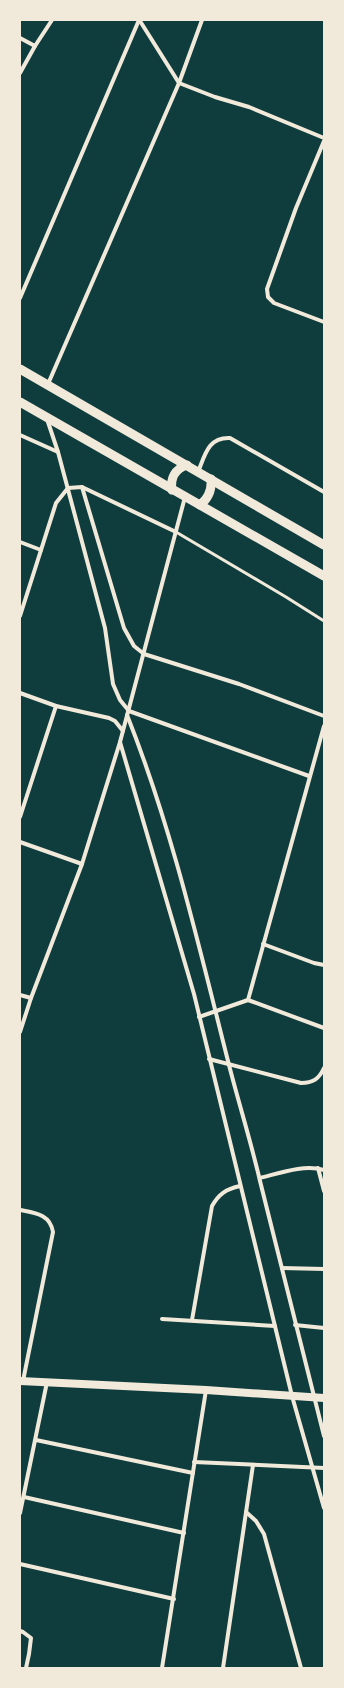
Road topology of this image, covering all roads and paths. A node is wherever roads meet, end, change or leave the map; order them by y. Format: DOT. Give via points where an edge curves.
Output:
graph roads {
  1 [pos="52,20"];
  2 [pos="202,20"];
  3 [pos="140,21"];
  4 [pos="20,38"];
  5 [pos="35,46"];
  6 [pos="20,73"];
  7 [pos="179,83"];
  8 [pos="324,138"];
  9 [pos="324,141"];
  10 [pos="318,154"];
  11 [pos="324,157"];
  12 [pos="20,298"];
  13 [pos="324,322"];
  14 [pos="20,368"];
  15 [pos="48,384"];
  16 [pos="20,402"];
  17 [pos="47,418"];
  18 [pos="20,435"];
  19 [pos="58,452"];
  20 [pos="187,465"];
  21 [pos="198,472"];
  22 [pos="211,479"];
  23 [pos="82,487"];
  24 [pos="68,488"];
  25 [pos="172,490"];
  26 [pos="324,492"];
  27 [pos="185,497"];
  28 [pos="200,505"];
  29 [pos="176,532"];
  30 [pos="20,542"];
  31 [pos="324,545"];
  32 [pos="41,550"];
  33 [pos="324,576"];
  34 [pos="20,616"];
  35 [pos="324,621"];
  36 [pos="144,654"];
  37 [pos="20,693"];
  38 [pos="56,706"];
  39 [pos="128,713"];
  40 [pos="324,716"];
  41 [pos="324,726"];
  42 [pos="123,730"];
  43 [pos="120,742"];
  44 [pos="310,776"];
  45 [pos="20,817"];
  46 [pos="20,842"];
  47 [pos="82,864"];
  48 [pos="263,944"];
  49 [pos="324,965"];
  50 [pos="20,995"];
  51 [pos="31,998"];
  52 [pos="248,1000"];
  53 [pos="216,1011"];
  54 [pos="199,1017"];
  55 [pos="324,1028"];
  56 [pos="20,1032"];
  57 [pos="209,1058"];
  58 [pos="228,1063"];
  59 [pos="324,1068"];
  60 [pos="318,1168"];
  61 [pos="324,1170"];
  62 [pos="260,1178"];
  63 [pos="240,1186"];
  64 [pos="324,1191"];
  65 [pos="20,1210"];
  66 [pos="282,1268"];
  67 [pos="324,1269"];
  68 [pos="162,1319"];
  69 [pos="192,1320"];
  70 [pos="295,1325"];
  71 [pos="275,1326"];
  72 [pos="324,1328"];
  73 [pos="22,1381"];
  74 [pos="47,1382"];
  75 [pos="206,1390"];
  76 [pos="292,1396"];
  77 [pos="314,1397"];
  78 [pos="324,1398"];
  79 [pos="324,1436"];
  80 [pos="36,1440"];
  81 [pos="194,1462"];
  82 [pos="253,1465"];
  83 [pos="313,1468"];
  84 [pos="324,1468"];
  85 [pos="193,1473"];
  86 [pos="24,1497"];
  87 [pos="324,1508"];
  88 [pos="246,1512"];
  89 [pos="20,1513"];
  90 [pos="184,1533"];
  91 [pos="20,1564"];
  92 [pos="174,1599"];
  93 [pos="20,1631"];
  94 [pos="26,1668"];
  95 [pos="162,1668"];
  96 [pos="223,1668"];
  97 [pos="301,1668"];
  1 -- 5 [label="street"];
  2 -- 7 [label="street"];
  3 -- 7 [label="street"];
  3 -- 12 [label="street"];
  4 -- 5 [label="street"];
  5 -- 6 [label="street"];
  7 -- 8 [label="street" via="249,107"];
  7 -- 15 [label="street"];
  9 -- 10 [label="street"];
  10 -- 11 [label="street"];
  10 -- 13 [label="street" via="267,289 268,297 274,303"];
  14 -- 15 [label="main road"];
  15 -- 20 [label="main road"];
  16 -- 17 [label="main road"];
  17 -- 19 [label="street"];
  17 -- 25 [label="main road"];
  18 -- 19 [label="street"];
  19 -- 24 [label="street"];
  20 -- 21 [label="main road"];
  20 -- 25 [label="main road" via="174,474"];
  21 -- 22 [label="main road"];
  21 -- 26 [label="street" via="212,442 223,437 230,438"];
  22 -- 28 [label="main road" via="208,497"];
  22 -- 31 [label="main road"];
  23 -- 24 [label="street"];
  23 -- 29 [label="street"];
  23 -- 36 [label="street" via="124,628 134,646"];
  24 -- 32 [label="street" via="56,503"];
  24 -- 39 [label="street" via="105,628 112,684"];
  25 -- 27 [label="main road"];
  27 -- 28 [label="main road"];
  27 -- 29 [label="street"];
  28 -- 33 [label="main road"];
  29 -- 35 [label="lane"];
  29 -- 36 [label="street"];
  30 -- 32 [label="street"];
  32 -- 34 [label="street"];
  36 -- 39 [label="street"];
  36 -- 40 [label="street" via="239,684"];
  37 -- 38 [label="street"];
  38 -- 42 [label="street" via="109,718"];
  38 -- 45 [label="street"];
  39 -- 42 [label="street"];
  39 -- 44 [label="street"];
  39 -- 53 [label="street" via="184,885"];
  41 -- 44 [label="street"];
  42 -- 43 [label="street"];
  43 -- 47 [label="street"];
  43 -- 54 [label="street"];
  44 -- 48 [label="street"];
  46 -- 47 [label="street"];
  47 -- 51 [label="street"];
  48 -- 49 [label="street"];
  48 -- 52 [label="street"];
  50 -- 51 [label="street"];
  51 -- 56 [label="street"];
  52 -- 53 [label="street"];
  52 -- 55 [label="street"];
  53 -- 54 [label="street"];
  53 -- 58 [label="street"];
  54 -- 57 [label="street"];
  57 -- 58 [label="street"];
  57 -- 63 [label="street"];
  58 -- 59 [label="street" via="300,1082 313,1081"];
  58 -- 62 [label="street"];
  60 -- 61 [label="street"];
  60 -- 62 [label="street"];
  60 -- 64 [label="street"];
  62 -- 66 [label="street"];
  63 -- 69 [label="street" via="222,1192 212,1206"];
  63 -- 71 [label="street"];
  65 -- 73 [label="street" via="43,1216 50,1223 53,1232"];
  66 -- 67 [label="street"];
  66 -- 70 [label="street"];
  68 -- 69 [label="street"];
  69 -- 71 [label="street"];
  70 -- 72 [label="street"];
  70 -- 77 [label="street"];
  71 -- 76 [label="street"];
  73 -- 74 [label="main road"];
  74 -- 75 [label="main road"];
  74 -- 80 [label="street"];
  75 -- 76 [label="main road"];
  75 -- 81 [label="street"];
  76 -- 77 [label="main road"];
  76 -- 83 [label="street"];
  77 -- 78 [label="main road"];
  77 -- 79 [label="street"];
  80 -- 85 [label="street"];
  80 -- 86 [label="street"];
  81 -- 82 [label="street"];
  81 -- 85 [label="street"];
  82 -- 83 [label="street"];
  82 -- 88 [label="street"];
  83 -- 84 [label="street"];
  83 -- 87 [label="street"];
  85 -- 90 [label="street"];
  86 -- 89 [label="street"];
  86 -- 90 [label="street"];
  88 -- 96 [label="street"];
  88 -- 97 [label="street" via="256,1521 264,1534"];
  90 -- 92 [label="street"];
  91 -- 92 [label="street"];
  92 -- 95 [label="street"];
  93 -- 94 [label="street" via="31,1638"];
}
